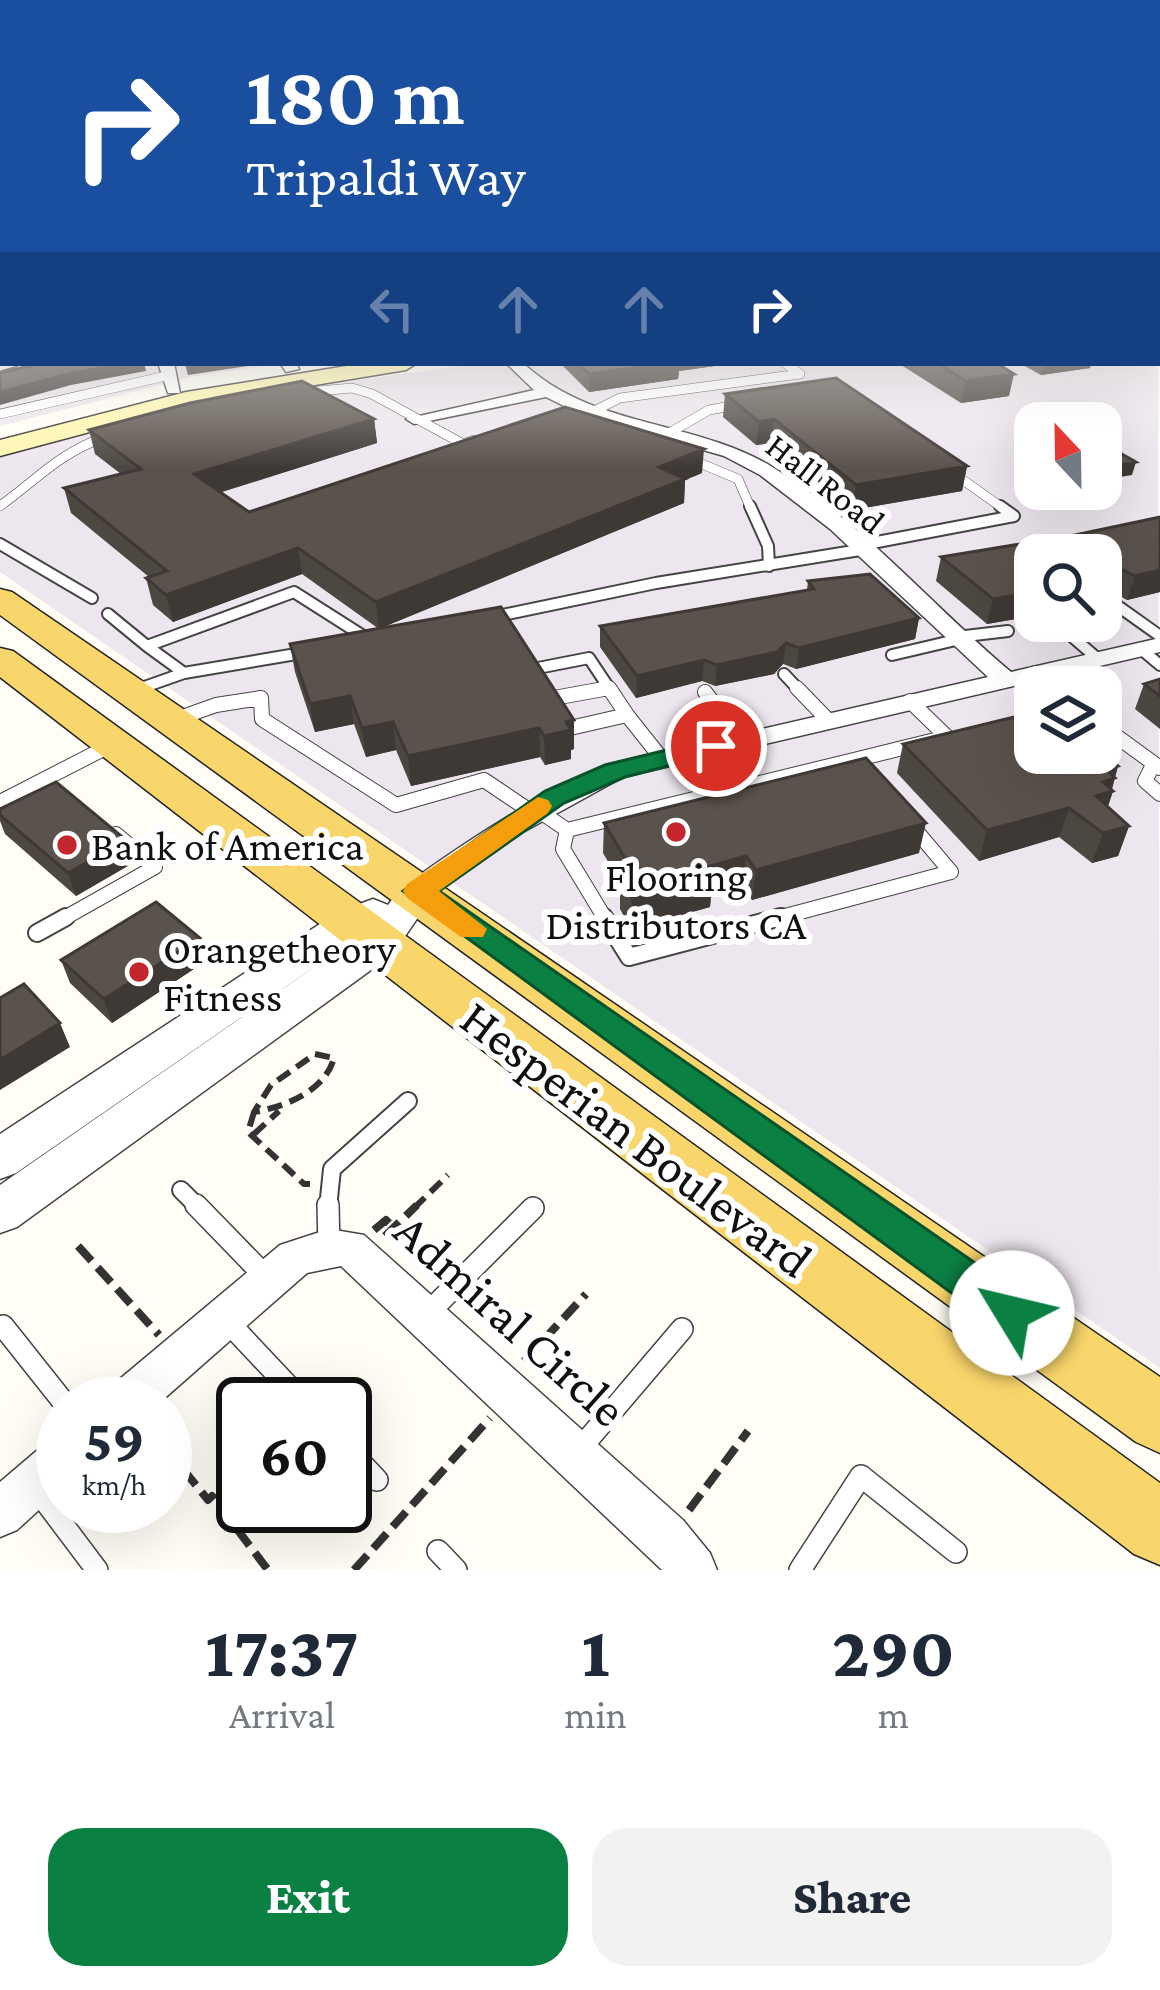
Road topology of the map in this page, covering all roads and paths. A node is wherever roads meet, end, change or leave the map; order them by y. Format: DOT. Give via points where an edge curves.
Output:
graph roads {
  1 [pos="26,366"];
  2 [pos="290,366"];
  3 [pos="388,366"];
  4 [pos="517,366"];
  5 [pos="789,366"];
  6 [pos="170,376"];
  7 [pos="0,377"];
  8 [pos="543,393"];
  9 [pos="270,399"];
  10 [pos="748,403"];
  11 [pos="0,414"];
  12 [pos="414,419"];
  13 [pos="590,420"];
  14 [pos="113,433"];
  15 [pos="612,433"];
  16 [pos="669,433"];
  17 [pos="0,434"];
  18 [pos="485,437"];
  19 [pos="0,448"];
  20 [pos="677,454"];
  21 [pos="941,465"];
  22 [pos="0,506"];
  23 [pos="0,544"];
  24 [pos="858,548"];
  25 [pos="769,566"];
  26 [pos="92,598"];
  27 [pos="0,599"];
  28 [pos="108,614"];
  29 [pos="1122,615"];
  30 [pos="478,620"];
  31 [pos="1008,631"];
  32 [pos="393,637"];
  33 [pos="958,638"];
  34 [pos="371,641"];
  35 [pos="1078,642"];
  36 [pos="350,645"];
  37 [pos="147,646"];
  38 [pos="330,649"];
  39 [pos="1155,649"];
  40 [pos="892,655"];
  41 [pos="1098,659"];
  42 [pos="1080,666"];
  43 [pos="538,668"];
  44 [pos="6,671"];
  45 [pos="184,673"];
  46 [pos="784,674"];
  47 [pos="1004,679"];
  48 [pos="1014,679"];
  49 [pos="609,688"];
  50 [pos="132,692"];
  51 [pos="705,692"];
  52 [pos="554,698"];
  53 [pos="910,700"];
  54 [pos="627,715"];
  55 [pos="827,720"];
  56 [pos="174,721"];
  57 [pos="570,728"];
  58 [pos="748,738"];
  59 [pos="1122,741"];
  60 [pos="113,744"];
  61 [pos="662,759"];
  62 [pos="854,760"];
  63 [pos="1156,768"];
  64 [pos="882,792"];
  65 [pos="1160,794"];
  66 [pos="0,802"];
  67 [pos="896,808"];
  68 [pos="533,810"];
  69 [pos="104,824"];
  70 [pos="567,830"];
  71 [pos="418,891"];
  72 [pos="37,933"];
  73 [pos="365,933"];
  74 [pos="408,1101"];
  75 [pos="279,1111"];
  76 [pos="252,1112"];
  77 [pos="252,1136"];
  78 [pos="0,1159"];
  79 [pos="448,1175"];
  80 [pos="328,1185"];
  81 [pos="182,1190"];
  82 [pos="533,1208"];
  83 [pos="0,1212"];
  84 [pos="393,1227"];
  85 [pos="374,1230"];
  86 [pos="385,1236"];
  87 [pos="78,1246"];
  88 [pos="328,1247"];
  89 [pos="267,1278"];
  90 [pos="586,1294"];
  91 [pos="427,1315"];
  92 [pos="224,1317"];
  93 [pos="3,1326"];
  94 [pos="682,1329"];
  95 [pos="160,1336"];
  96 [pos="524,1361"];
  97 [pos="44,1377"];
  98 [pos="155,1377"];
  99 [pos="280,1377"];
  100 [pos="499,1410"];
  101 [pos="1160,1418"];
  102 [pos="748,1431"];
  103 [pos="576,1454"];
  104 [pos="372,1475"];
  105 [pos="192,1480"];
  106 [pos="377,1480"];
  107 [pos="32,1485"];
  108 [pos="689,1510"];
  109 [pos="1160,1528"];
  110 [pos="956,1552"];
  111 [pos="97,1570"];
  112 [pos="268,1570"];
  113 [pos="354,1570"];
  114 [pos="693,1570"];
  115 [pos="800,1570"];
  1 -- 7 [label="street"];
  2 -- 6 [label="main road"];
  3 -- 19 [label="main road" via="186,399"];
  4 -- 8 [label="street, Hall Road"];
  5 -- 13 [label="lane" via="800,374 620,398"];
  6 -- 11 [label="lane"];
  6 -- 17 [label="main road"];
  8 -- 12 [label="street"];
  8 -- 13 [label="street, Hall Road"];
  9 -- 12 [label="lane" via="352,388"];
  10 -- 16 [label="lane" via="709,410"];
  12 -- 18 [label="lane" via="464,444"];
  13 -- 15 [label="lane"];
  13 -- 16 [label="street, Hall Road"];
  14 -- 22 [label="lane" via="62,453"];
  16 -- 24 [label="street, Hall Road" via="729,451 774,476"];
  20 -- 25 [label="lane" via="738,479"];
  21 -- 24 [label="lane" via="1014,516"];
  23 -- 26 [label="lane"];
  24 -- 25 [label="lane"];
  24 -- 33 [label="street, Hall Road"];
  25 -- 30 [label="lane"];
  27 -- 50 [label="main road, Hesperian Boulevard"];
  28 -- 37 [label="lane"];
  29 -- 39 [label="lane"];
  31 -- 33 [label="lane"];
  32 -- 34 [label="lane"];
  33 -- 40 [label="lane"];
  33 -- 47 [label="street, Hall Road"];
  34 -- 36 [label="lane"];
  34 -- 37 [label="lane" via="294,592"];
  35 -- 41 [label="lane"];
  37 -- 45 [label="lane"];
  38 -- 45 [label="lane"];
  39 -- 41 [label="street"];
  41 -- 42 [label="street"];
  43 -- 49 [label="lane" via="589,658"];
  44 -- 60 [label="main road, Hesperian Boulevard"];
  45 -- 50 [label="lane"];
  46 -- 55 [label="lane"];
  47 -- 48 [label="street"];
  47 -- 53 [label="street"];
  49 -- 52 [label="lane"];
  49 -- 54 [label="lane"];
  50 -- 56 [label="main road, Hesperian Boulevard"];
  51 -- 58 [label="lane"];
  53 -- 55 [label="street"];
  53 -- 62 [label="lane" via="947,737"];
  54 -- 57 [label="lane"];
  54 -- 61 [label="lane"];
  55 -- 58 [label="street"];
  56 -- 68 [label="lane" via="262,698 262,719 396,805 484,780"];
  56 -- 71 [label="main road, Hesperian Boulevard"];
  58 -- 61 [label="street"];
  59 -- 63 [label="lane"];
  60 -- 66 [label="lane"];
  60 -- 73 [label="main road, Hesperian Boulevard"];
  61 -- 68 [label="street" via="615,771"];
  62 -- 64 [label="lane"];
  62 -- 70 [label="lane"];
  63 -- 65 [label="lane" via="1145,782"];
  67 -- 70 [label="lane" via="951,872 629,957 563,849"];
  68 -- 70 [label="lane"];
  68 -- 71 [label="street"];
  69 -- 72 [label="lane" via="155,867"];
  71 -- 73 [label="street"];
  71 -- 101 [label="main road, Hesperian Boulevard"];
  73 -- 78 [label="street"];
  73 -- 83 [label="street"];
  73 -- 109 [label="main road, Hesperian Boulevard"];
  74 -- 80 [label="lane" via="338,1160"];
  75 -- 76 [label="path"];
  75 -- 76 [label="path" via="330,1072 334,1058 314,1055 262,1093"];
  75 -- 77 [label="path"];
  76 -- 77 [label="path"];
  77 -- 80 [label="path" via="304,1184"];
  79 -- 84 [label="path"];
  80 -- 88 [label="lane"];
  81 -- 89 [label="lane"];
  82 -- 91 [label="lane"];
  84 -- 85 [label="path" via="386,1220"];
  84 -- 86 [label="path"];
  87 -- 95 [label="path"];
  88 -- 89 [label="street, Admiral Circle" via="304,1252"];
  88 -- 91 [label="street, Admiral Circle" via="359,1253"];
  89 -- 92 [label="street, Admiral Circle"];
  90 -- 96 [label="path"];
  91 -- 103 [label="street, Admiral Circle"];
  92 -- 98 [label="street, Admiral Circle"];
  92 -- 99 [label="lane"];
  93 -- 97 [label="lane"];
  94 -- 103 [label="lane"];
  100 -- 113 [label="path"];
  102 -- 108 [label="path"];
  103 -- 114 [label="street, Admiral Circle"];
  104 -- 106 [label="lane"];
  105 -- 112 [label="path"];
  107 -- 111 [label="lane"];
  110 -- 115 [label="lane" via="861,1476"];
}
